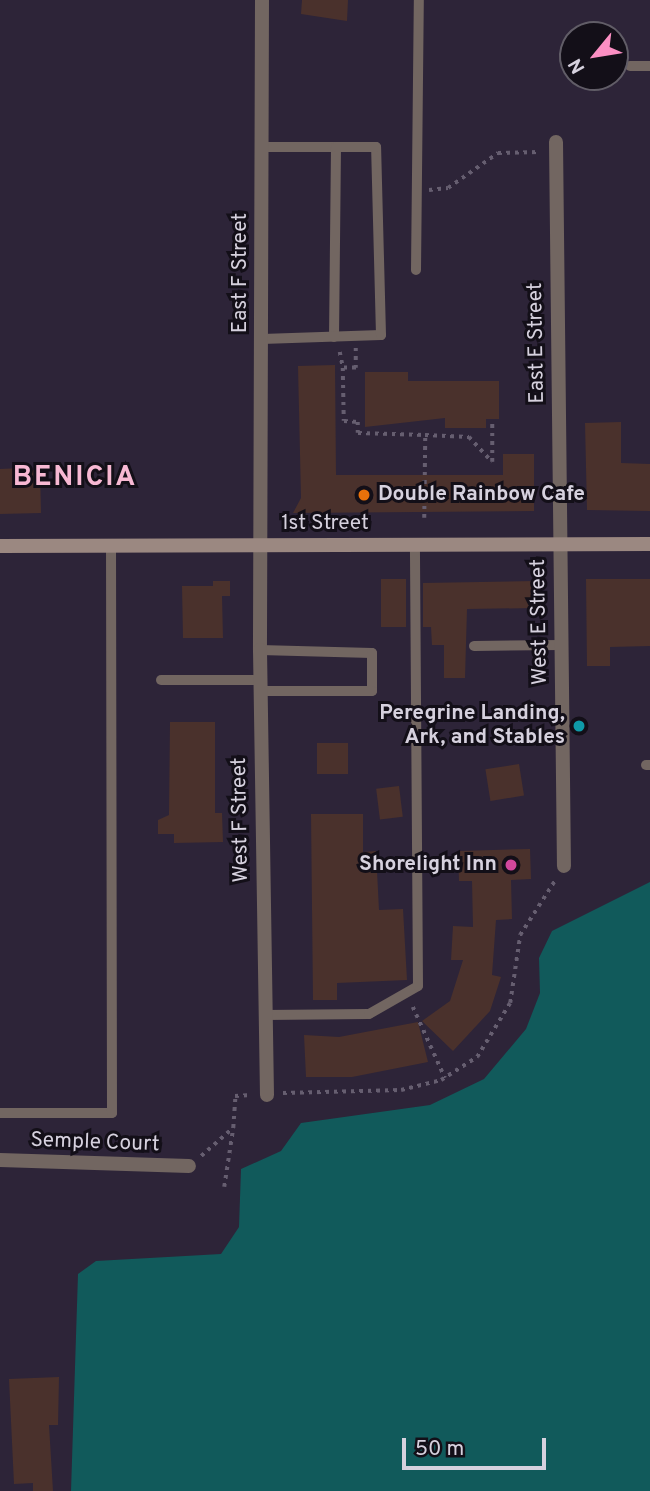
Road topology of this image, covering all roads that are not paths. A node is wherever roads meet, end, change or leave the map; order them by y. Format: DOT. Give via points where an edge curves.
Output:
graph roads {
  1 [pos="262,0"];
  2 [pos="419,0"];
  3 [pos="630,66"];
  4 [pos="650,66"];
  5 [pos="261,147"];
  6 [pos="336,147"];
  7 [pos="556,147"];
  8 [pos="416,270"];
  9 [pos="334,337"];
  10 [pos="262,339"];
  11 [pos="650,544"];
  12 [pos="261,545"];
  13 [pos="415,545"];
  14 [pos="559,545"];
  15 [pos="0,546"];
  16 [pos="111,546"];
  17 [pos="561,645"];
  18 [pos="474,646"];
  19 [pos="260,650"];
  20 [pos="161,680"];
  21 [pos="260,685"];
  22 [pos="564,866"];
  23 [pos="265,1015"];
  24 [pos="267,1094"];
  25 [pos="0,1113"];
  26 [pos="0,1160"];
  27 [pos="189,1166"];
  1 -- 5 [label="street, East F Street"];
  2 -- 8 [label="lane"];
  3 -- 4 [label="lane"];
  5 -- 6 [label="lane"];
  5 -- 10 [label="street, East F Street"];
  6 -- 9 [label="lane"];
  6 -- 9 [label="lane" via="376,147 381,335"];
  7 -- 14 [label="street, East E Street"];
  9 -- 10 [label="lane"];
  10 -- 12 [label="street, East F Street"];
  11 -- 14 [label="main road, 1st Street"];
  12 -- 13 [label="main road, 1st Street"];
  12 -- 16 [label="main road, 1st Street"];
  12 -- 19 [label="street, West F Street"];
  13 -- 14 [label="main road, 1st Street"];
  13 -- 23 [label="lane" via="418,986 369,1014"];
  14 -- 17 [label="street, West E Street"];
  15 -- 16 [label="main road, 1st Street"];
  16 -- 25 [label="lane" via="112,1113"];
  17 -- 18 [label="lane"];
  17 -- 22 [label="street, West E Street"];
  19 -- 21 [label="street, West F Street"];
  19 -- 21 [label="lane" via="372,653 372,691"];
  20 -- 21 [label="lane"];
  21 -- 23 [label="street, West F Street"];
  23 -- 24 [label="street, West F Street"];
  26 -- 27 [label="street, Semple Court"];
}
